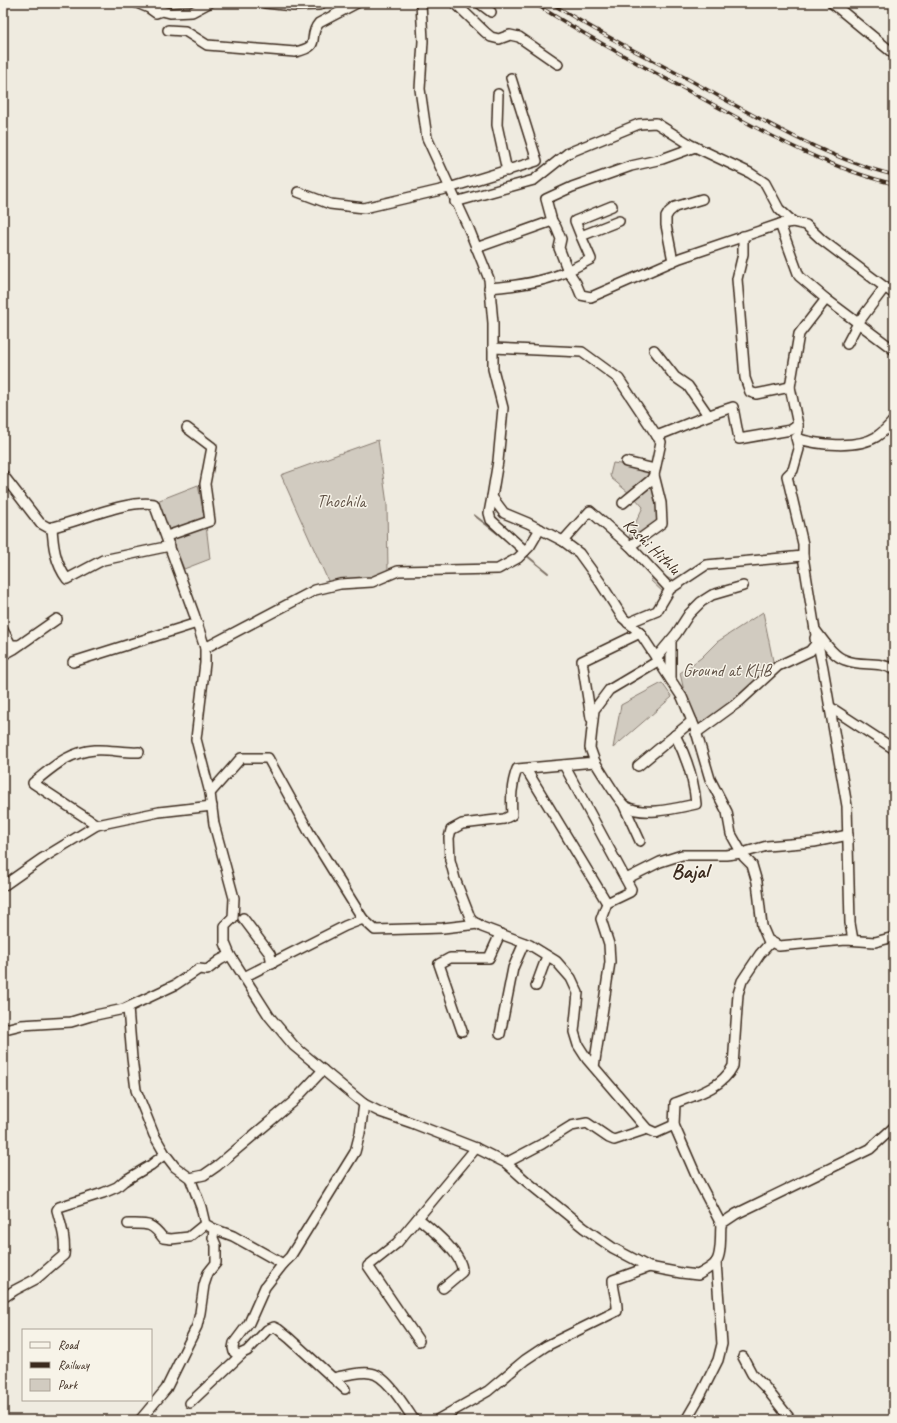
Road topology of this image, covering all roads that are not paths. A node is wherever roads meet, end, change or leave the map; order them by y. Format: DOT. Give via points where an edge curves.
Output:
graph roads {
  1 [pos="137,3"];
  2 [pos="209,3"];
  3 [pos="265,3"];
  4 [pos="322,3"];
  5 [pos="357,3"];
  6 [pos="421,3"];
  7 [pos="454,3"];
  8 [pos="479,3"];
  9 [pos="832,3"];
  10 [pos="491,12"];
  11 [pos="168,30"];
  12 [pos="894,54"];
  13 [pos="558,64"];
  14 [pos="511,78"];
  15 [pos="498,94"];
  16 [pos="695,147"];
  17 [pos="507,171"];
  18 [pos="449,188"];
  19 [pos="298,192"];
  20 [pos="702,199"];
  21 [pos="455,202"];
  22 [pos="612,206"];
  23 [pos="552,221"];
  24 [pos="619,221"];
  25 [pos="793,222"];
  26 [pos="780,224"];
  27 [pos="582,236"];
  28 [pos="743,236"];
  29 [pos="476,248"];
  30 [pos="673,261"];
  31 [pos="568,271"];
  32 [pos="884,287"];
  33 [pos="489,288"];
  34 [pos="894,294"];
  35 [pos="826,299"];
  36 [pos="858,323"];
  37 [pos="847,344"];
  38 [pos="493,348"];
  39 [pos="654,350"];
  40 [pos="894,350"];
  41 [pos="790,387"];
  42 [pos="708,415"];
  43 [pos="894,420"];
  44 [pos="798,425"];
  45 [pos="187,428"];
  46 [pos="657,436"];
  47 [pos="796,438"];
  48 [pos="626,462"];
  49 [pos="654,472"];
  50 [pos="3,475"];
  51 [pos="6,486"];
  52 [pos="492,498"];
  53 [pos="623,503"];
  54 [pos="52,527"];
  55 [pos="540,529"];
  56 [pos="167,536"];
  57 [pos="563,541"];
  58 [pos="170,546"];
  59 [pos="630,546"];
  60 [pos="523,553"];
  61 [pos="803,556"];
  62 [pos="743,586"];
  63 [pos="670,589"];
  64 [pos="57,619"];
  65 [pos="197,623"];
  66 [pos="628,623"];
  67 [pos="3,630"];
  68 [pos="815,630"];
  69 [pos="640,633"];
  70 [pos="671,640"];
  71 [pos="19,645"];
  72 [pos="818,646"];
  73 [pos="205,648"];
  74 [pos="834,653"];
  75 [pos="3,655"];
  76 [pos="657,660"];
  77 [pos="73,662"];
  78 [pos="894,670"];
  79 [pos="671,680"];
  80 [pos="830,707"];
  81 [pos="692,721"];
  82 [pos="593,727"];
  83 [pos="696,733"];
  84 [pos="675,735"];
  85 [pos="894,749"];
  86 [pos="139,752"];
  87 [pos="595,762"];
  88 [pos="564,765"];
  89 [pos="638,766"];
  90 [pos="526,769"];
  91 [pos="210,793"];
  92 [pos="212,806"];
  93 [pos="624,806"];
  94 [pos="97,825"];
  95 [pos="848,835"];
  96 [pos="640,841"];
  97 [pos="742,853"];
  98 [pos="626,879"];
  99 [pos="3,886"];
  100 [pos="607,903"];
  101 [pos="243,918"];
  102 [pos="363,919"];
  103 [pos="478,924"];
  104 [pos="500,934"];
  105 [pos="853,940"];
  106 [pos="894,940"];
  107 [pos="771,942"];
  108 [pos="524,943"];
  109 [pos="230,955"];
  110 [pos="547,956"];
  111 [pos="272,964"];
  112 [pos="244,977"];
  113 [pos="536,986"];
  114 [pos="128,1008"];
  115 [pos="3,1030"];
  116 [pos="462,1031"];
  117 [pos="500,1034"];
  118 [pos="594,1067"];
  119 [pos="323,1070"];
  120 [pos="364,1104"];
  121 [pos="674,1125"];
  122 [pos="894,1127"];
  123 [pos="647,1129"];
  124 [pos="476,1148"];
  125 [pos="165,1154"];
  126 [pos="506,1163"];
  127 [pos="190,1178"];
  128 [pos="418,1218"];
  129 [pos="128,1224"];
  130 [pos="205,1224"];
  131 [pos="721,1224"];
  132 [pos="219,1228"];
  133 [pos="716,1262"];
  134 [pos="283,1264"];
  135 [pos="650,1267"];
  136 [pos="444,1288"];
  137 [pos="3,1298"];
  138 [pos="419,1341"];
  139 [pos="242,1354"];
  140 [pos="743,1357"];
  141 [pos="332,1378"];
  142 [pos="345,1389"];
  143 [pos="190,1403"];
  144 [pos="140,1420"];
  145 [pos="414,1420"];
  146 [pos="437,1420"];
  147 [pos="686,1420"];
  148 [pos="791,1420"];
  1 -- 2 [label="street" via="156,13 192,12"];
  3 -- 4 [label="street" via="293,6"];
  5 -- 11 [label="street" via="319,23 315,28 311,46 307,50 295,52 207,46 185,31"];
  6 -- 18 [label="street" via="423,41 420,89 426,138"];
  7 -- 13 [label="street" via="491,37 519,37"];
  8 -- 10 [label="street"];
  9 -- 12 [label="street"];
  14 -- 17 [label="street" via="537,161"];
  15 -- 17 [label="street" via="497,125"];
  16 -- 21 [label="street" via="656,123 639,124 568,153 534,180"];
  16 -- 23 [label="street" via="662,159 631,166 546,199"];
  16 -- 25 [label="street" via="750,173 765,184 779,209"];
  17 -- 18 [label="street"];
  18 -- 19 [label="street" via="364,208 330,204"];
  18 -- 21 [label="street"];
  20 -- 30 [label="street" via="675,207 666,217"];
  21 -- 29 [label="street"];
  22 -- 27 [label="street" via="575,221"];
  23 -- 29 [label="street"];
  23 -- 31 [label="street" via="561,239 560,248"];
  24 -- 27 [label="street"];
  25 -- 26 [label="street"];
  25 -- 32 [label="street" via="806,225"];
  26 -- 28 [label="street"];
  26 -- 35 [label="street" via="799,276"];
  27 -- 31 [label="street" via="591,259"];
  28 -- 30 [label="street"];
  28 -- 41 [label="street" via="743,254 737,279 745,378 750,392 756,394"];
  29 -- 33 [label="street" via="489,279"];
  30 -- 31 [label="street" via="591,297 581,295"];
  31 -- 33 [label="street" via="553,278"];
  32 -- 34 [label="street"];
  32 -- 36 [label="street"];
  33 -- 38 [label="street"];
  35 -- 36 [label="street"];
  35 -- 41 [label="street" via="799,334"];
  36 -- 37 [label="street"];
  36 -- 40 [label="street"];
  38 -- 46 [label="street" via="582,352 619,379"];
  38 -- 52 [label="street" via="493,369 503,408"];
  39 -- 42 [label="street" via="675,377 688,386"];
  41 -- 44 [label="street"];
  42 -- 44 [label="street" via="733,407 739,439 791,430"];
  42 -- 46 [label="street"];
  43 -- 47 [label="street" via="875,437 856,443 809,443"];
  44 -- 47 [label="street"];
  45 -- 56 [label="street" via="212,447 205,484 210,521"];
  46 -- 49 [label="street" via="661,442"];
  47 -- 61 [label="street" via="799,449 793,470 787,476 803,544"];
  48 -- 49 [label="street"];
  49 -- 53 [label="street" via="651,480"];
  49 -- 59 [label="street" via="661,503 662,524"];
  50 -- 51 [label="street"];
  51 -- 54 [label="street" via="40,523"];
  52 -- 55 [label="street" via="504,513"];
  52 -- 60 [label="street" via="490,520"];
  54 -- 56 [label="street" via="116,508 147,503 154,504"];
  54 -- 58 [label="street" via="54,552 67,579 103,560"];
  55 -- 57 [label="street"];
  55 -- 60 [label="street"];
  56 -- 58 [label="street"];
  57 -- 59 [label="street, Kashi Hithlu" via="590,511"];
  57 -- 66 [label="street" via="578,553"];
  58 -- 65 [label="street"];
  59 -- 63 [label="street, Kashi Hithlu"];
  60 -- 73 [label="street" via="498,569 398,572 372,582 340,584 315,590"];
  61 -- 63 [label="street, Kashi Hithlu" via="706,564"];
  61 -- 68 [label="street"];
  62 -- 70 [label="street" via="712,595 701,602"];
  63 -- 66 [label="street" via="656,611"];
  64 -- 71 [label="street"];
  65 -- 73 [label="street"];
  65 -- 77 [label="street"];
  66 -- 69 [label="street"];
  67 -- 71 [label="street" via="11,645"];
  68 -- 72 [label="street"];
  68 -- 74 [label="street"];
  68 -- 83 [label="street" via="816,644 810,651 778,666 740,701"];
  69 -- 76 [label="street"];
  69 -- 82 [label="street" via="582,661"];
  70 -- 76 [label="street"];
  70 -- 79 [label="street"];
  71 -- 75 [label="street"];
  72 -- 74 [label="street"];
  72 -- 80 [label="street"];
  73 -- 91 [label="street" via="196,739"];
  74 -- 78 [label="street" via="845,660 864,664 876,663"];
  76 -- 79 [label="street"];
  76 -- 82 [label="street" via="609,690 594,710"];
  79 -- 81 [label="street" via="682,697"];
  80 -- 85 [label="street"];
  80 -- 95 [label="street" via="847,806"];
  81 -- 83 [label="street"];
  81 -- 84 [label="street"];
  82 -- 87 [label="street" via="590,748"];
  83 -- 97 [label="street" via="710,779 727,812 731,834"];
  84 -- 89 [label="street"];
  84 -- 93 [label="street" via="683,750 694,784 696,804 668,811 635,810"];
  86 -- 94 [label="street" via="96,750 77,754 61,760 33,783"];
  87 -- 88 [label="street"];
  87 -- 93 [label="street"];
  88 -- 90 [label="street"];
  88 -- 98 [label="street"];
  90 -- 100 [label="street"];
  90 -- 103 [label="street" via="517,770 512,782 512,815 504,819 462,824 451,830 450,860 455,880 472,920"];
  91 -- 92 [label="street"];
  91 -- 102 [label="street" via="241,758 268,758 309,832"];
  92 -- 94 [label="street" via="159,812"];
  92 -- 109 [label="street" via="214,824 234,898 233,918 225,926 224,932"];
  93 -- 96 [label="street"];
  94 -- 99 [label="street"];
  95 -- 97 [label="street" via="814,842 767,846"];
  95 -- 105 [label="street" via="850,923"];
  97 -- 98 [label="street" via="726,856 682,855 660,862"];
  97 -- 107 [label="street" via="752,865 757,882 762,926"];
  98 -- 100 [label="street" via="631,892"];
  100 -- 118 [label="street" via="601,919 609,944 610,962"];
  101 -- 111 [label="street" via="270,954"];
  102 -- 103 [label="street" via="375,930"];
  102 -- 111 [label="street"];
  103 -- 104 [label="street"];
  104 -- 108 [label="street"];
  104 -- 116 [label="street" via="489,958 450,958 439,964"];
  105 -- 106 [label="street"];
  105 -- 107 [label="street" via="779,946"];
  107 -- 121 [label="street" via="742,981 738,994 733,1066 728,1075 708,1090 675,1103"];
  108 -- 110 [label="street"];
  108 -- 117 [label="street" via="514,968"];
  109 -- 112 [label="street"];
  109 -- 114 [label="street" via="207,970 199,969 175,985"];
  110 -- 113 [label="street"];
  110 -- 118 [label="street" via="556,961 571,978 578,993 574,1032 578,1045"];
  111 -- 112 [label="street"];
  112 -- 119 [label="street" via="269,1016 294,1046"];
  114 -- 115 [label="street" via="70,1022 21,1025"];
  114 -- 125 [label="street" via="136,1090 154,1135"];
  118 -- 123 [label="street"];
  119 -- 120 [label="street"];
  119 -- 127 [label="street" via="293,1102 217,1166 204,1175"];
  120 -- 124 [label="street"];
  120 -- 134 [label="street" via="355,1152 290,1257"];
  121 -- 123 [label="street" via="656,1133"];
  121 -- 131 [label="street"];
  122 -- 131 [label="street" via="870,1149 736,1214"];
  123 -- 126 [label="street" via="614,1140 588,1123 571,1126"];
  124 -- 126 [label="street"];
  124 -- 128 [label="street"];
  125 -- 127 [label="street" via="175,1167"];
  125 -- 137 [label="street" via="117,1187 59,1207 57,1210 64,1237 64,1255 36,1279"];
  126 -- 135 [label="street" via="584,1228 613,1248"];
  127 -- 130 [label="street"];
  128 -- 136 [label="street" via="443,1239 461,1265 462,1272"];
  128 -- 138 [label="street" via="397,1243 368,1266"];
  129 -- 130 [label="street" via="150,1225 163,1238 171,1239 190,1237"];
  130 -- 132 [label="street"];
  131 -- 133 [label="street" via="721,1251"];
  132 -- 134 [label="street"];
  132 -- 144 [label="street" via="213,1238 216,1245 216,1262 208,1273 204,1285 196,1326 166,1389"];
  133 -- 135 [label="street" via="698,1275"];
  133 -- 147 [label="street" via="722,1344 718,1360"];
  134 -- 139 [label="street" via="266,1287 249,1323 234,1343 234,1352"];
  135 -- 146 [label="street" via="613,1280 617,1311 546,1346 488,1391"];
  139 -- 141 [label="street" via="267,1330 274,1327"];
  139 -- 143 [label="street"];
  140 -- 148 [label="street" via="752,1374 766,1387"];
  141 -- 142 [label="street"];
  141 -- 145 [label="street" via="369,1372 378,1374"];
}
